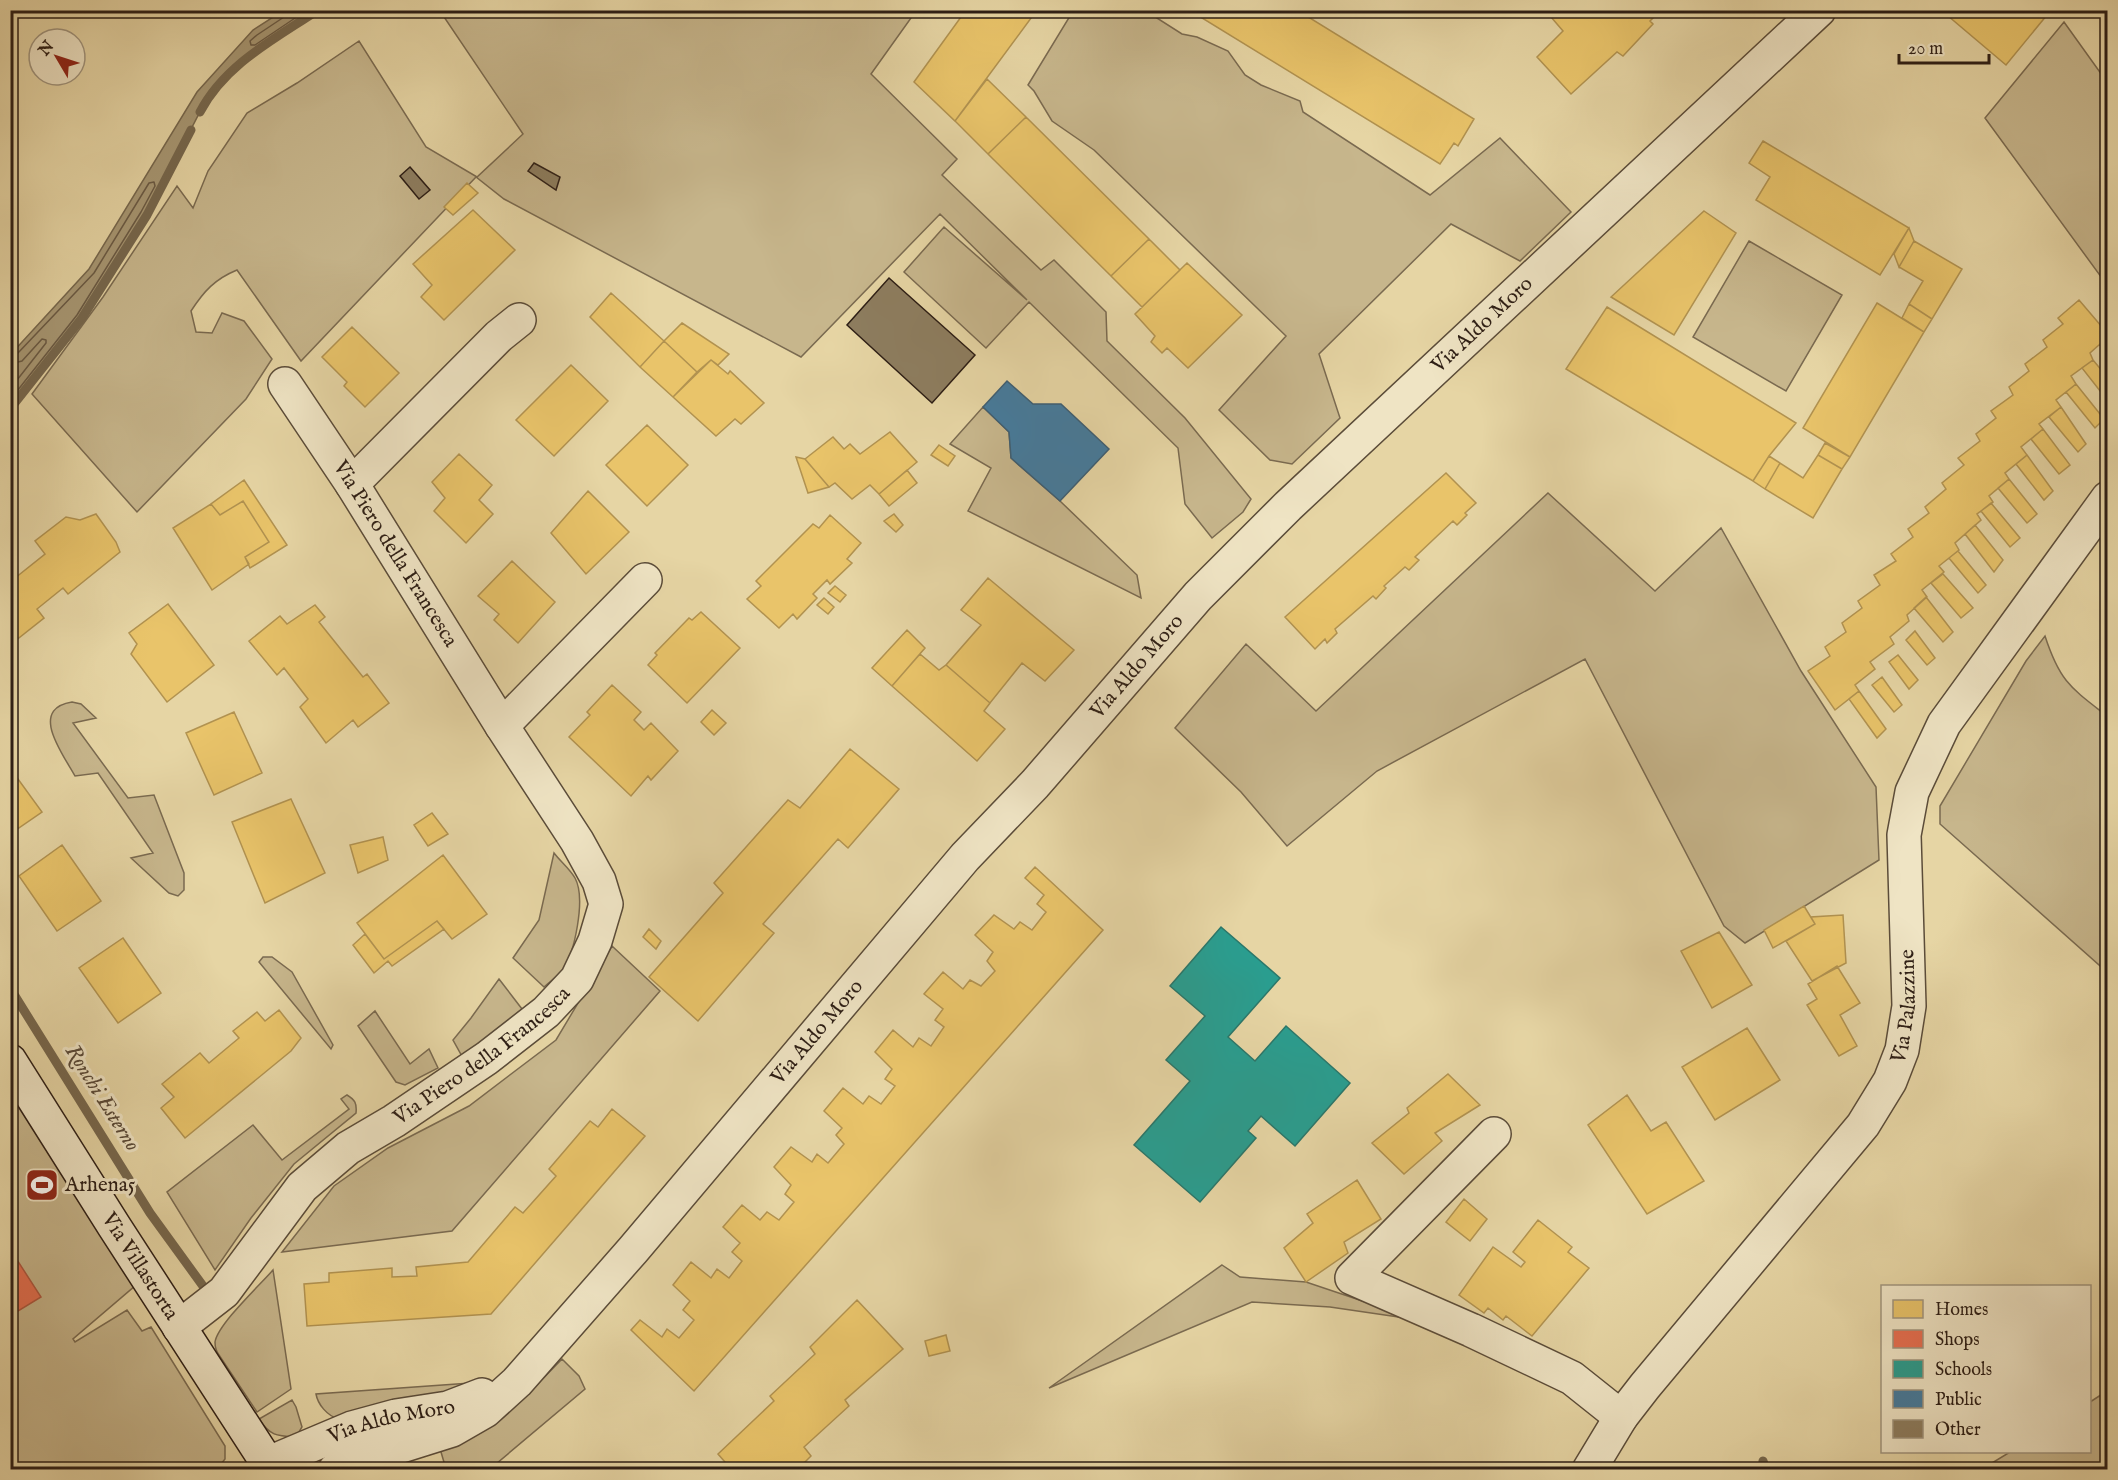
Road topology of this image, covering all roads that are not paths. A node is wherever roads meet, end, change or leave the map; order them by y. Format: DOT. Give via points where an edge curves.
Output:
graph roads {
  1 [pos="1819,10"];
  2 [pos="519,320"];
  3 [pos="285,384"];
  4 [pos="352,484"];
  5 [pos="2108,498"];
  6 [pos="645,580"];
  7 [pos="502,726"];
  8 [pos="10,1061"];
  9 [pos="1494,1134"];
  10 [pos="179,1327"];
  11 [pos="517,1382"];
  12 [pos="1621,1417"];
  13 [pos="349,1464"];
  14 [pos="266,1468"];
  15 [pos="1589,1470"];
  1 -- 11 [label="street, Via Aldo Moro" via="1320,475 1197,596 1035,784 965,857"];
  2 -- 4 [label="street"];
  3 -- 4 [label="street, Via Piero della Francesca"];
  4 -- 7 [label="street, Via Piero della Francesca"];
  5 -- 12 [label="street, Via Palazzine" via="1944,724 1912,792 1904,836 1909,1006 1902,1050 1890,1081 1863,1125"];
  6 -- 7 [label="street"];
  7 -- 10 [label="street, Via Piero della Francesca" via="577,841 599,881 606,904 595,941 577,979 546,1012 487,1058 348,1148 302,1186 224,1292"];
  8 -- 10 [label="street, Via Villastorta"];
  9 -- 12 [label="street" via="1352,1278 1572,1378"];
  10 -- 14 [label="street, Via Villastorta"];
  11 -- 13 [label="street, Via Aldo Moro" via="485,1412 452,1430"];
  11 -- 14 [label="street, Via Aldo Moro" via="448,1408 351,1428"];
  12 -- 15 [label="street, Via Palazzine"];
  13 -- 14 [label="street, Via Aldo Moro" via="332,1453 297,1469"];
}
